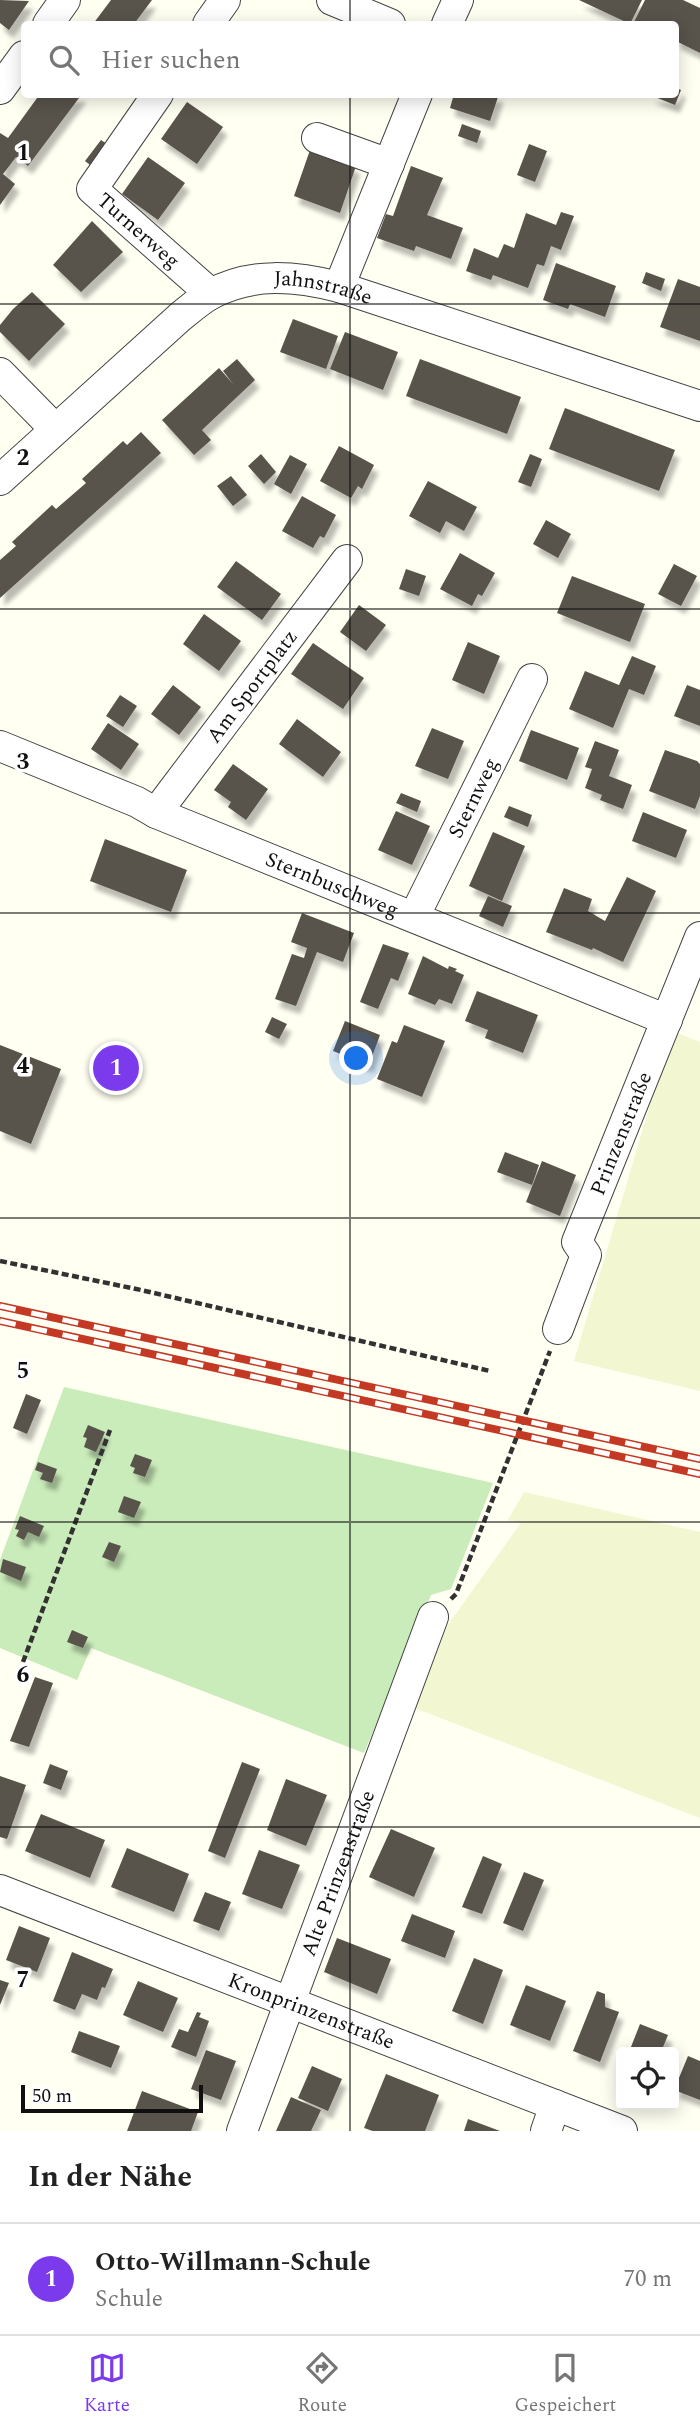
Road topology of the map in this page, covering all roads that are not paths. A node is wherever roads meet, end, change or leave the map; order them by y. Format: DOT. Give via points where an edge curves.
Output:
graph roads {
  1 [pos="65,0"];
  2 [pos="225,0"];
  3 [pos="332,0"];
  4 [pos="458,0"];
  5 [pos="50,21"];
  6 [pos="210,21"];
  7 [pos="383,21"];
  8 [pos="448,21"];
  9 [pos="21,60"];
  10 [pos="0,89"];
  11 [pos="155,98"];
  12 [pos="415,98"];
  13 [pos="317,138"];
  14 [pos="389,164"];
  15 [pos="339,286"];
  16 [pos="211,294"];
  17 [pos="0,373"];
  18 [pos="700,406"];
  19 [pos="55,429"];
  20 [pos="0,480"];
  21 [pos="347,560"];
  22 [pos="532,678"];
  23 [pos="0,746"];
  24 [pos="156,813"];
  25 [pos="414,917"];
  26 [pos="700,937"];
  27 [pos="667,1020"];
  28 [pos="558,1329"];
  29 [pos="433,1617"];
  30 [pos="0,1890"];
  31 [pos="291,2004"];
  32 [pos="550,2118"];
  33 [pos="242,2131"];
  34 [pos="622,2131"];
  1 -- 5 [label="street"];
  2 -- 6 [label="street"];
  3 -- 7 [label="street"];
  4 -- 8 [label="street"];
  9 -- 10 [label="street"];
  11 -- 16 [label="street, Turnerweg" via="92,189"];
  12 -- 14 [label="street"];
  13 -- 14 [label="street"];
  14 -- 15 [label="street"];
  15 -- 16 [label="street, Jahnstraße" via="307,279 256,278"];
  15 -- 18 [label="street, Jahnstraße"];
  16 -- 19 [label="street, Jahnstraße"];
  17 -- 19 [label="street"];
  19 -- 20 [label="street, Jahnstraße"];
  21 -- 24 [label="street, Am Sportplatz"];
  22 -- 25 [label="street, Sternweg"];
  23 -- 24 [label="street, Sternbuschweg"];
  24 -- 25 [label="street, Sternbuschweg"];
  25 -- 27 [label="street, Sternbuschweg"];
  26 -- 27 [label="street, Prinzenstraße"];
  27 -- 28 [label="street, Prinzenstraße" via="578,1242 586,1255"];
  29 -- 31 [label="street, Alte Prinzenstraße"];
  30 -- 31 [label="street, Kronprinzenstraße"];
  31 -- 32 [label="street, Kronprinzenstraße"];
  31 -- 33 [label="street, Alte Prinzenstraße"];
  32 -- 34 [label="street, Kronprinzenstraße"];
}
